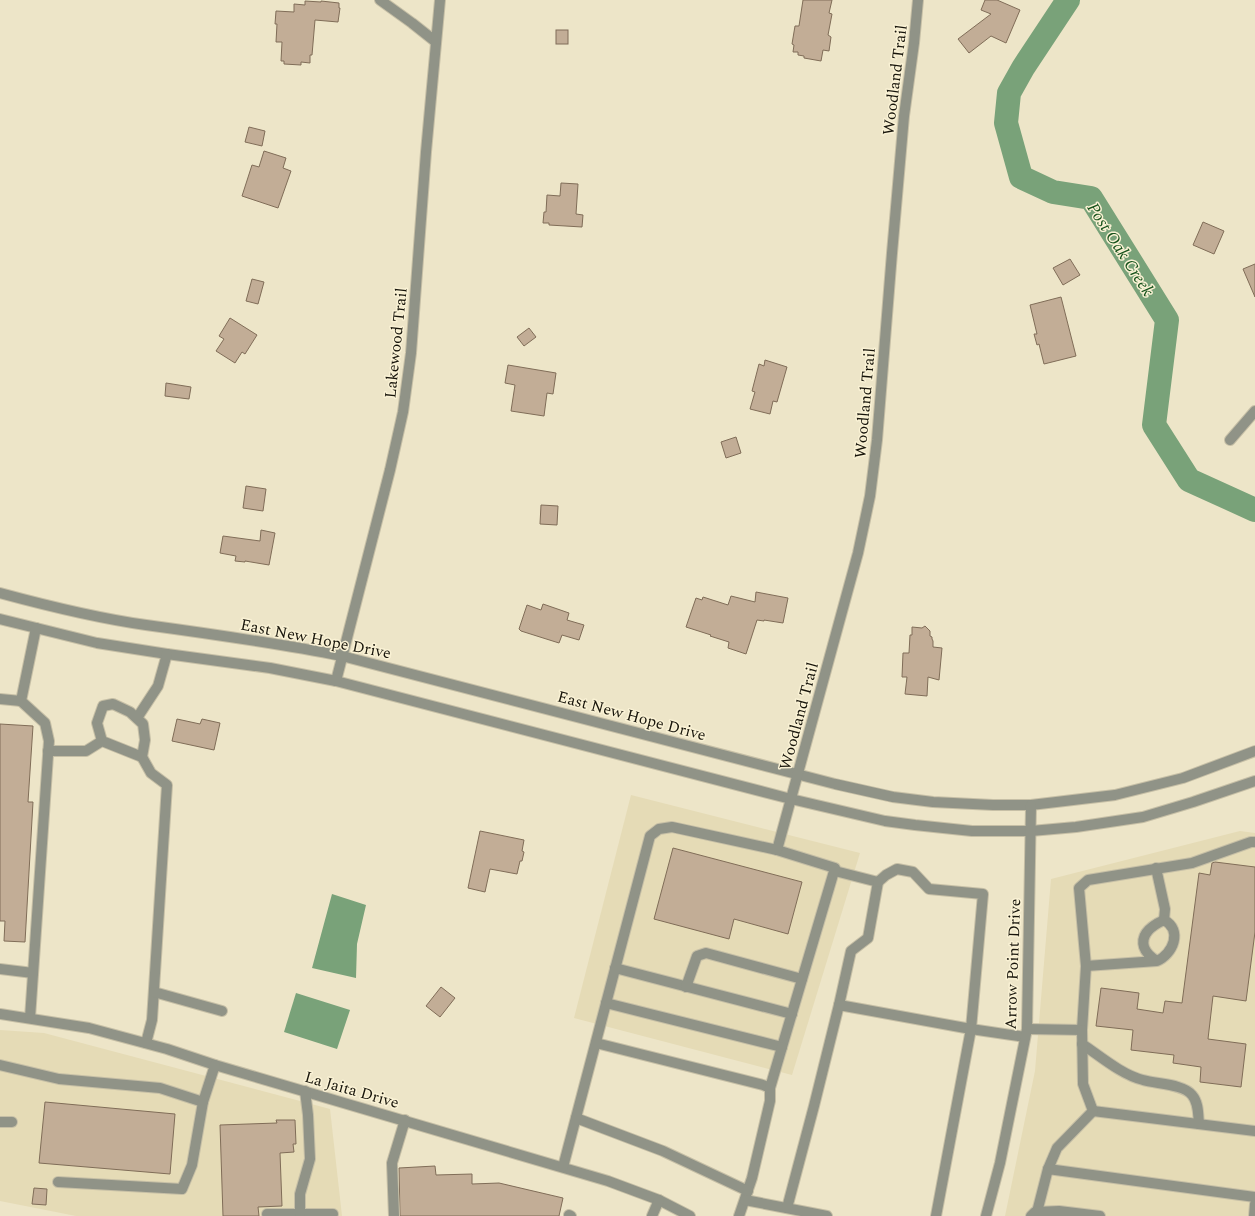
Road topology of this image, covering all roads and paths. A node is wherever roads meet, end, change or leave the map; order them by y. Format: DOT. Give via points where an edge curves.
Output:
graph roads {
  1 [pos="380,0"];
  2 [pos="440,0"];
  3 [pos="918,0"];
  4 [pos="436,42"];
  5 [pos="1255,411"];
  6 [pos="1230,440"];
  7 [pos="0,593"];
  8 [pos="0,619"];
  9 [pos="36,628"];
  10 [pos="167,654"];
  11 [pos="342,656"];
  12 [pos="336,681"];
  13 [pos="0,699"];
  14 [pos="21,701"];
  15 [pos="137,718"];
  16 [pos="102,740"];
  17 [pos="48,751"];
  18 [pos="1255,751"];
  19 [pos="142,757"];
  20 [pos="798,774"];
  21 [pos="1255,781"];
  22 [pos="791,799"];
  23 [pos="1031,805"];
  24 [pos="1031,831"];
  25 [pos="1255,842"];
  26 [pos="777,850"];
  27 [pos="1156,868"];
  28 [pos="835,871"];
  29 [pos="878,882"];
  30 [pos="1164,920"];
  31 [pos="1157,961"];
  32 [pos="1086,966"];
  33 [pos="615,968"];
  34 [pos="0,970"];
  35 [pos="33,973"];
  36 [pos="802,979"];
  37 [pos="686,987"];
  38 [pos="154,992"];
  39 [pos="606,1004"];
  40 [pos="839,1005"];
  41 [pos="222,1012"];
  42 [pos="0,1014"];
  43 [pos="792,1014"];
  44 [pos="30,1018"];
  45 [pos="971,1029"];
  46 [pos="1082,1030"];
  47 [pos="1026,1033"];
  48 [pos="146,1043"];
  49 [pos="596,1043"];
  50 [pos="1082,1044"];
  51 [pos="782,1047"];
  52 [pos="0,1065"];
  53 [pos="216,1065"];
  54 [pos="770,1088"];
  55 [pos="305,1091"];
  56 [pos="203,1102"];
  57 [pos="1093,1111"];
  58 [pos="576,1118"];
  59 [pos="405,1120"];
  60 [pos="0,1122"];
  61 [pos="12,1122"];
  62 [pos="1199,1124"];
  63 [pos="1255,1131"];
  64 [pos="563,1167"];
  65 [pos="1048,1169"];
  66 [pos="58,1182"];
  67 [pos="746,1195"];
  68 [pos="1255,1197"];
  69 [pos="659,1200"];
  70 [pos="1255,1204"];
  71 [pos="787,1208"];
  72 [pos="267,1214"];
  73 [pos="300,1214"];
  74 [pos="333,1214"];
  75 [pos="1034,1214"];
  76 [pos="394,1216"];
  77 [pos="652,1216"];
  78 [pos="690,1216"];
  79 [pos="739,1216"];
  80 [pos="828,1216"];
  81 [pos="936,1216"];
  82 [pos="986,1216"];
  83 [pos="1100,1216"];
  84 [pos="1254,1216"];
  1 -- 4 [label="street"];
  2 -- 4 [label="street, Lakewood Trail"];
  3 -- 20 [label="street, Woodland Trail" via="904,116 870,496 858,553"];
  4 -- 11 [label="street, Lakewood Trail" via="411,352 403,412"];
  5 -- 6 [label="street"];
  7 -- 11 [label="street, East New Hope Drive" via="94,616"];
  8 -- 9 [label="street"];
  9 -- 10 [label="street" via="97,643"];
  9 -- 14 [label="street"];
  10 -- 12 [label="street" via="270,668"];
  10 -- 15 [label="street" via="158,686"];
  11 -- 12 [label="street, Lakewood Trail"];
  11 -- 20 [label="street, East New Hope Drive"];
  12 -- 22 [label="street"];
  13 -- 14 [label="street"];
  14 -- 17 [label="street" via="45,724 49,741"];
  15 -- 16 [label="street" via="113,704 103,706 97,723"];
  15 -- 19 [label="street" via="143,724 145,740"];
  16 -- 17 [label="street" via="86,751"];
  16 -- 19 [label="street"];
  17 -- 35 [label="street"];
  18 -- 23 [label="street, East New Hope Drive" via="1183,778 1115,795"];
  19 -- 38 [label="street" via="152,773 167,785"];
  20 -- 22 [label="street, Woodland Trail"];
  20 -- 23 [label="street, East New Hope Drive" via="893,797 941,802"];
  21 -- 24 [label="street" via="1144,817"];
  22 -- 24 [label="street" via="885,821 972,831"];
  22 -- 26 [label="street, Woodland Trail"];
  23 -- 24 [label="street, Arrow Point Drive"];
  24 -- 47 [label="street, Arrow Point Drive"];
  25 -- 27 [label="street" via="1192,863"];
  26 -- 28 [label="street" via="835,868"];
  26 -- 33 [label="street" via="672,827 659,829 650,836"];
  27 -- 30 [label="street" via="1165,909"];
  27 -- 32 [label="street" via="1088,880 1079,888"];
  28 -- 29 [label="street"];
  28 -- 36 [label="street"];
  29 -- 40 [label="street" via="868,938 851,951"];
  29 -- 45 [label="street" via="897,869 913,872 929,889 983,894"];
  30 -- 31 [label="street" via="1174,931 1174,940 1167,955"];
  30 -- 31 [label="street" via="1147,930 1144,939 1144,947"];
  31 -- 32 [label="street"];
  32 -- 46 [label="street"];
  33 -- 37 [label="street"];
  33 -- 39 [label="street"];
  34 -- 35 [label="street"];
  35 -- 44 [label="street"];
  36 -- 37 [label="street" via="706,953 697,956"];
  36 -- 43 [label="street"];
  37 -- 43 [label="street"];
  38 -- 41 [label="street"];
  38 -- 48 [label="street" via="152,1020"];
  39 -- 49 [label="street"];
  39 -- 51 [label="street"];
  40 -- 45 [label="street"];
  40 -- 71 [label="street"];
  42 -- 44 [label="street, La Jaita Drive"];
  43 -- 51 [label="street"];
  44 -- 48 [label="street, La Jaita Drive" via="89,1028"];
  45 -- 47 [label="street"];
  45 -- 81 [label="street"];
  46 -- 47 [label="street"];
  46 -- 50 [label="street"];
  47 -- 82 [label="street, Arrow Point Drive" via="1000,1163"];
  48 -- 53 [label="street, La Jaita Drive"];
  49 -- 54 [label="street"];
  49 -- 58 [label="street"];
  50 -- 57 [label="street" via="1083,1084"];
  50 -- 62 [label="street" via="1142,1080 1178,1087 1192,1094 1197,1103"];
  51 -- 54 [label="street"];
  52 -- 56 [label="street" via="59,1079 160,1088"];
  53 -- 55 [label="street, La Jaita Drive"];
  53 -- 56 [label="street"];
  54 -- 67 [label="street" via="770,1101"];
  55 -- 59 [label="street, La Jaita Drive"];
  55 -- 73 [label="street" via="310,1159 300,1194"];
  56 -- 66 [label="street" via="192,1165 182,1189"];
  57 -- 62 [label="street"];
  57 -- 65 [label="street" via="1057,1148"];
  58 -- 64 [label="street"];
  58 -- 67 [label="street" via="663,1151"];
  59 -- 64 [label="street, La Jaita Drive"];
  59 -- 76 [label="street" via="392,1163"];
  60 -- 61 [label="street"];
  62 -- 63 [label="street"];
  64 -- 69 [label="street, La Jaita Drive"];
  65 -- 68 [label="street"];
  65 -- 75 [label="street"];
  67 -- 71 [label="street"];
  67 -- 79 [label="street"];
  69 -- 77 [label="street"];
  69 -- 78 [label="street, La Jaita Drive"];
  70 -- 84 [label="street"];
  71 -- 80 [label="street"];
  72 -- 73 [label="street"];
  73 -- 74 [label="street"];
  75 -- 83 [label="street" via="1059,1211"];
}
